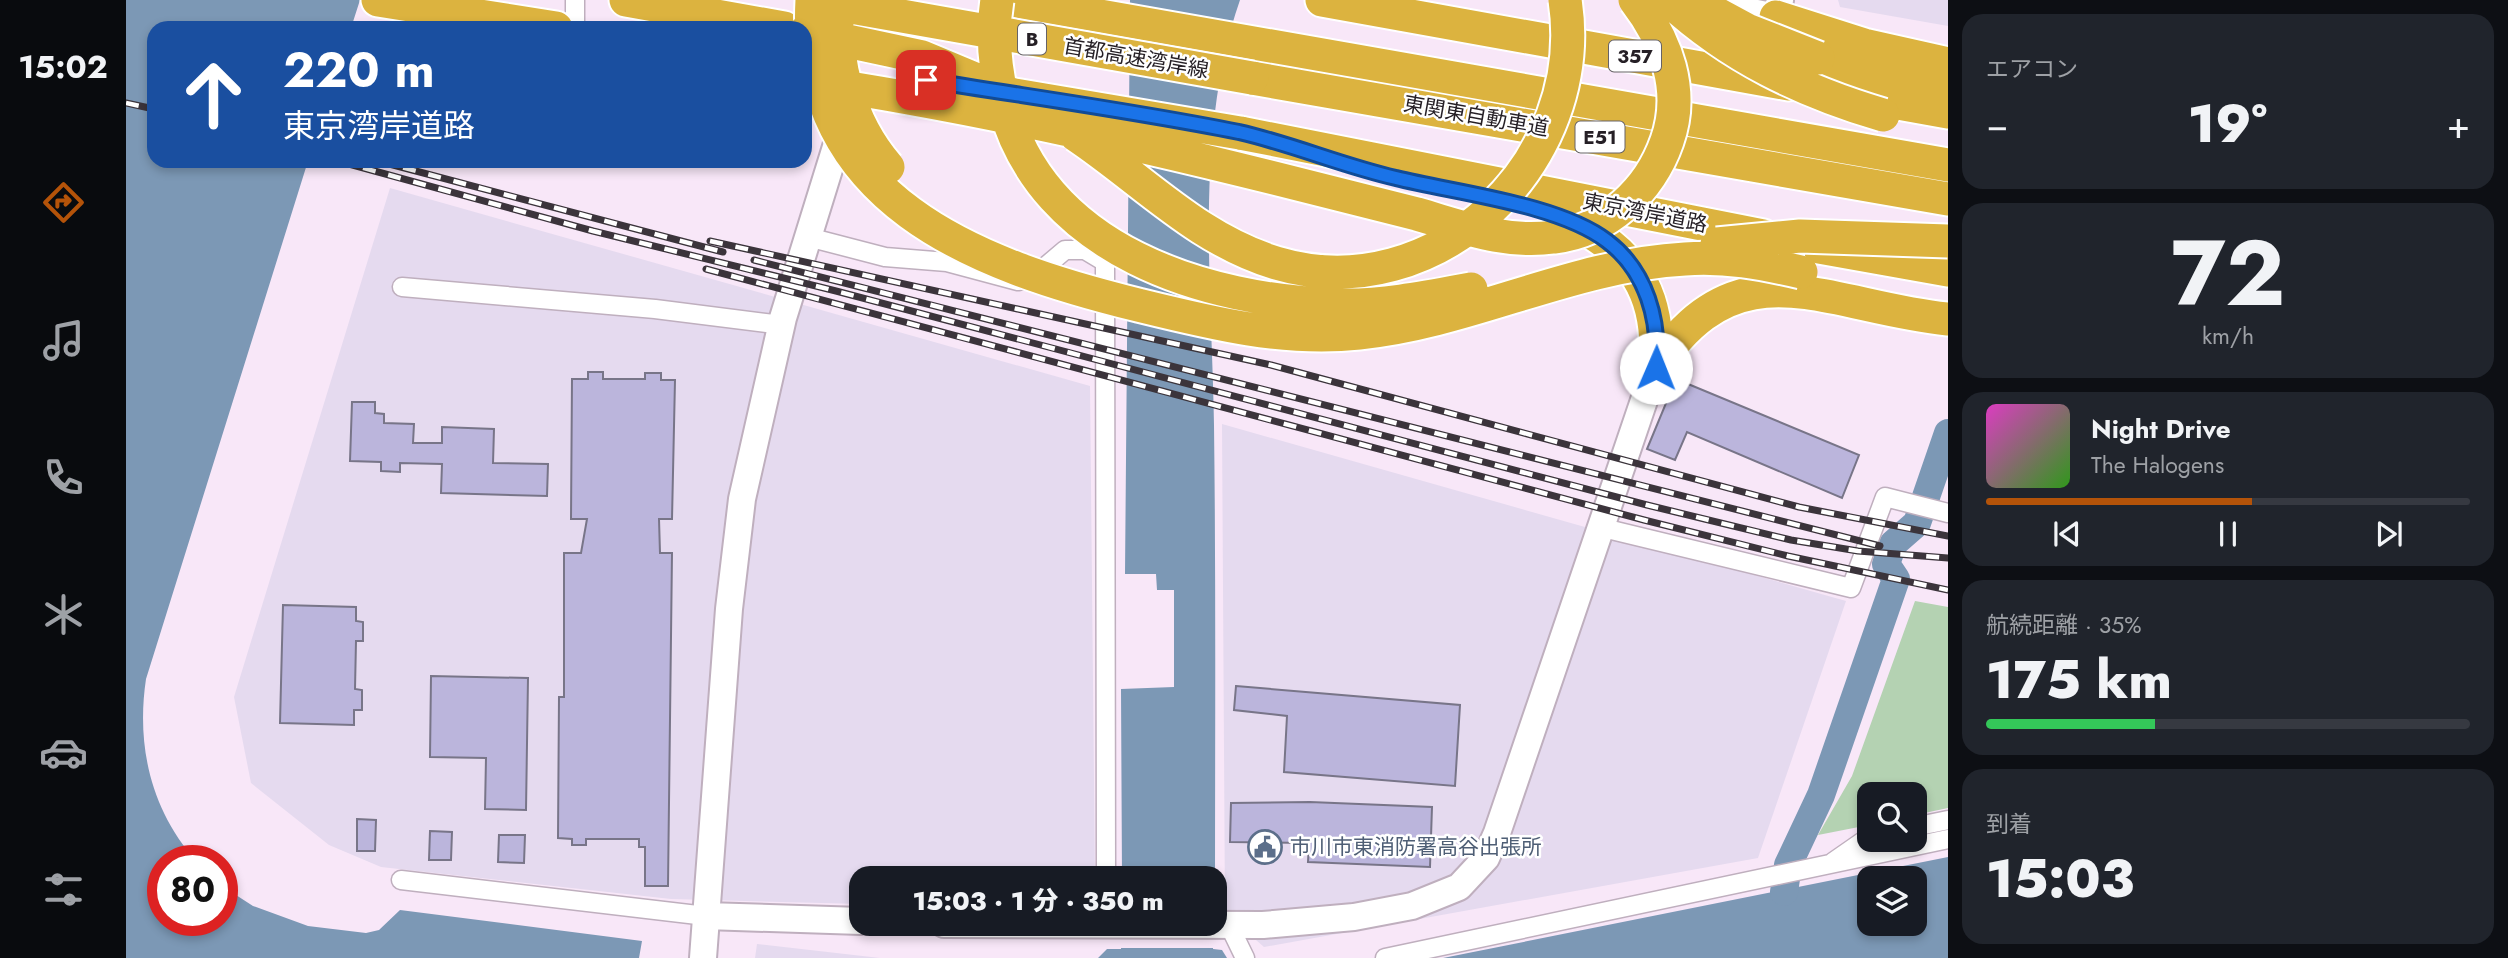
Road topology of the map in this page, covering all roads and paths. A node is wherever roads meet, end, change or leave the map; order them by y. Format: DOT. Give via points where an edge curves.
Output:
graph roads {
  1 [pos="378,0"];
  2 [pos="575,0"];
  3 [pos="626,0"];
  4 [pos="812,0"];
  5 [pos="836,0"];
  6 [pos="870,0"];
  7 [pos="997,0"];
  8 [pos="1009,0"];
  9 [pos="1322,0"];
  10 [pos="1565,0"];
  11 [pos="1635,0"];
  12 [pos="1669,0"];
  13 [pos="1691,0"];
  14 [pos="1778,8"];
  15 [pos="471,16"];
  16 [pos="490,21"];
  17 [pos="506,21"];
  18 [pos="575,21"];
  19 [pos="744,21"];
  20 [pos="812,33"];
  21 [pos="1258,45"];
  22 [pos="812,63"];
  23 [pos="1948,64"];
  24 [pos="1252,78"];
  25 [pos="812,82"];
  26 [pos="1948,87"];
  27 [pos="812,100"];
  28 [pos="848,103"];
  29 [pos="1948,112"];
  30 [pos="1948,131"];
  31 [pos="1240,133"];
  32 [pos="1948,165"];
  33 [pos="1948,199"];
  34 [pos="808,237"];
  35 [pos="1948,241"];
  36 [pos="1935,268"];
  37 [pos="402,287"];
  38 [pos="1935,309"];
  39 [pos="1171,313"];
  40 [pos="782,325"];
  41 [pos="1656,368"];
  42 [pos="1940,511"];
  43 [pos="1599,527"];
  44 [pos="1948,820"];
  45 [pos="1927,824"];
  46 [pos="1948,839"];
  47 [pos="1857,845"];
  48 [pos="1830,864"];
  49 [pos="1106,866"];
  50 [pos="401,880"];
  51 [pos="706,916"];
  52 [pos="849,921"];
  53 [pos="1227,925"];
  54 [pos="1227,931"];
  55 [pos="703,958"];
  56 [pos="1245,958"];
  57 [pos="1385,958"];
  1 -- 15 [label="highway"];
  2 -- 18 [label="street"];
  3 -- 19 [label="highway"];
  4 -- 24 [label="highway, 首都高速湾岸線 / B, bridge"];
  4 -- 39 [label="highway, bridge" via="816,66 828,111 854,158 886,195 926,227 993,261"];
  5 -- 39 [label="highway, bridge" via="839,62 854,111 885,163 917,197 955,226 1007,255"];
  6 -- 28 [label="street"];
  7 -- 35 [label="highway, bridge" via="997,79 1018,145 1047,191 1084,227 1115,247 1161,270 1227,290 1305,303 1378,303 1718,244 1801,236"];
  8 -- 21 [label="highway, 首都高速湾岸線 / B"];
  9 -- 29 [label="highway, 357"];
  10 -- 20 [label="highway, bridge" via="1567,54 1559,102 1542,145 1518,180 1456,237 1412,257 1364,269 1314,269 1246,253 1192,224 1080,138 996,86 922,57"];
  11 -- 25 [label="highway, bridge" via="1663,44 1673,83 1672,119 1662,155 1638,191 1616,211 1578,232 1547,238 1478,233 1106,137"];
  12 -- 30 [label="highway, bridge" via="1732,50 1772,74 1854,106"];
  13 -- 14 [label="street"];
  13 -- 26 [label="highway, bridge" via="1747,30 1818,58"];
  14 -- 23 [label="highway" via="1864,45"];
  15 -- 16 [label="highway"];
  15 -- 17 [label="highway"];
  21 -- 32 [label="highway, 東関東自動車道 / E51, bridge"];
  22 -- 31 [label="highway, 東京湾岸道路, bridge"];
  24 -- 33 [label="highway, 東関東自動車道 / E51, bridge"];
  27 -- 28 [label="street"];
  28 -- 34 [label="street"];
  31 -- 36 [label="highway, 東京湾岸道路"];
  31 -- 41 [label="highway" via="1394,178 1530,209 1592,231 1617,250 1641,281 1655,324"];
  34 -- 40 [label="street"];
  34 -- 49 [label="street" via="884,257 947,262 1018,281 1033,277 1065,250 1085,250 1105,262"];
  37 -- 40 [label="street"];
  38 -- 39 [label="highway, bridge" via="1750,260 1705,258 1654,262 1586,276 1425,322 1356,334 1265,332"];
  38 -- 41 [label="highway" via="1797,292 1743,293 1707,310 1674,340"];
  40 -- 51 [label="street" via="751,451 734,553"];
  41 -- 43 [label="street"];
  42 -- 43 [label="street" via="1885,497 1851,588"];
  43 -- 53 [label="street" via="1497,833 1474,873 1441,897 1412,906 1307,923"];
  44 -- 45 [label="street"];
  46 -- 48 [label="street"];
  47 -- 48 [label="street"];
  48 -- 57 [label="street"];
  50 -- 51 [label="street"];
  51 -- 52 [label="street"];
  51 -- 55 [label="street"];
  54 -- 56 [label="street"];
}
